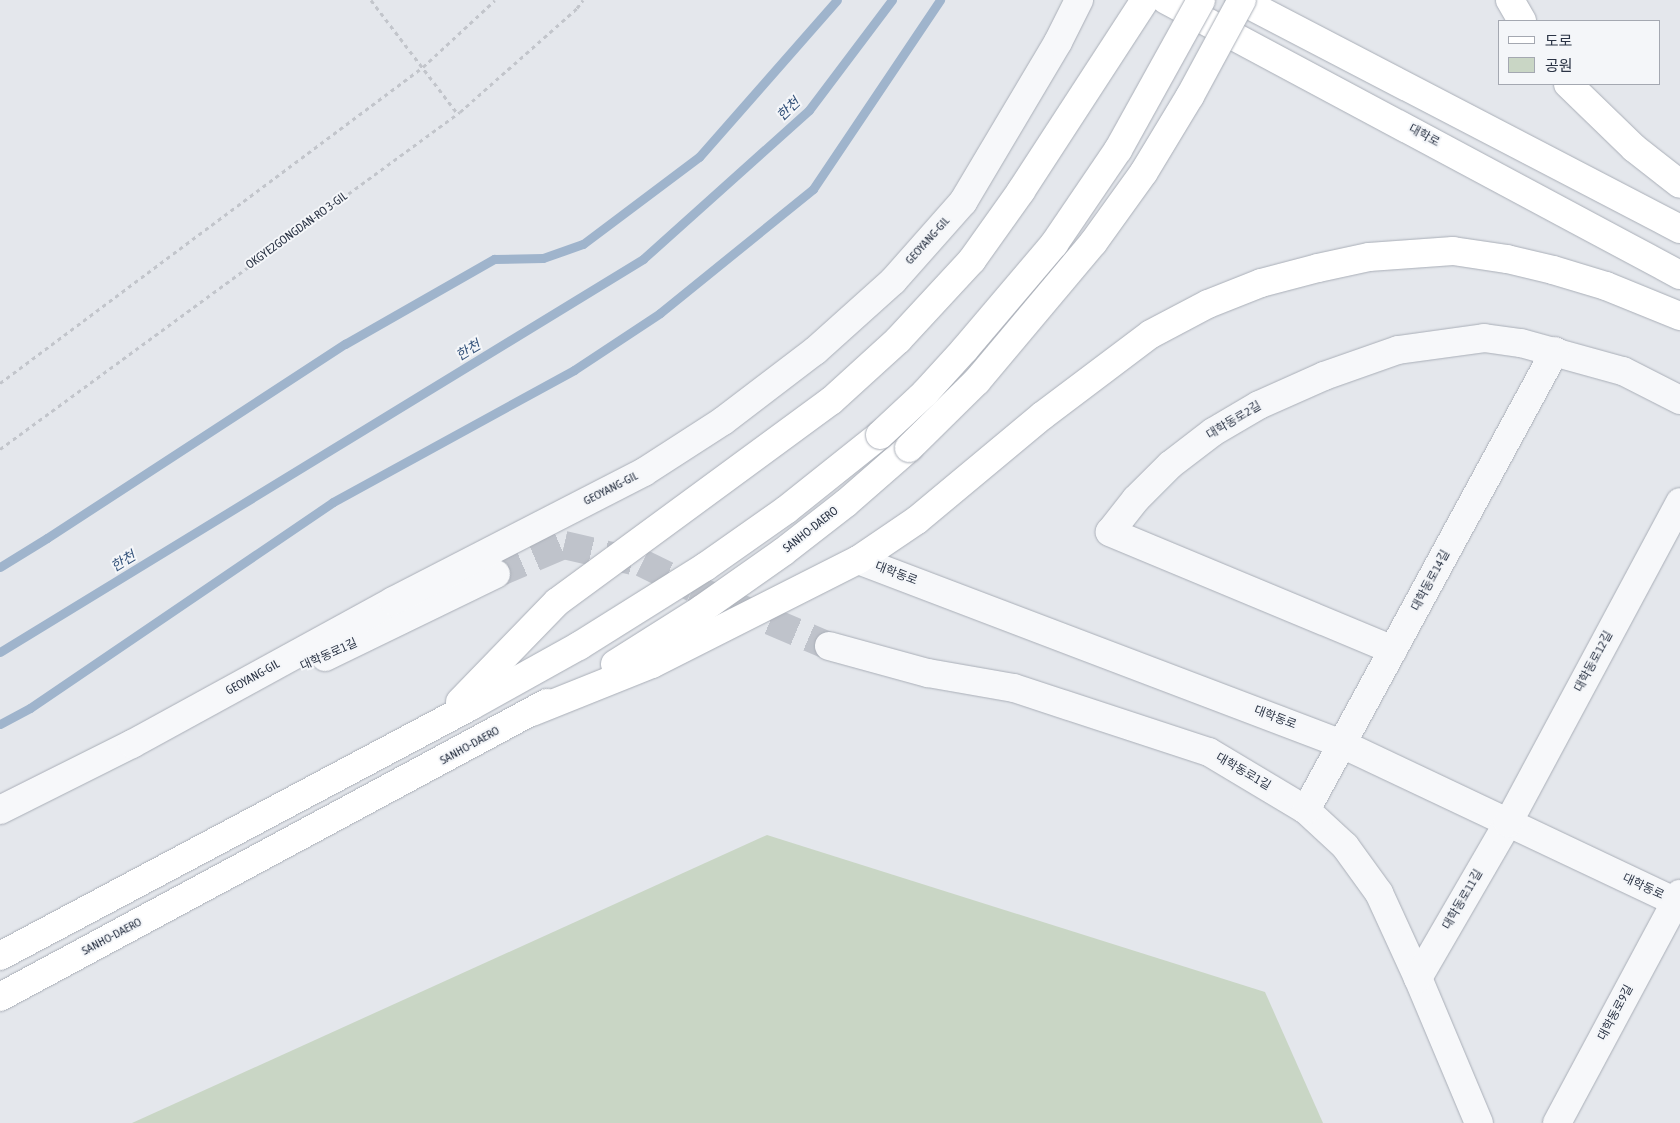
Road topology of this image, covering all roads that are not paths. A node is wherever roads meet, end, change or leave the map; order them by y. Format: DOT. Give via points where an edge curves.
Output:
graph roads {
  1 [pos="1079,0"];
  2 [pos="1145,0"];
  3 [pos="1166,0"];
  4 [pos="1201,0"];
  5 [pos="1241,0"];
  6 [pos="1510,0"];
  7 [pos="1521,20"];
  8 [pos="1569,85"];
  9 [pos="1680,184"];
  10 [pos="1680,228"];
  11 [pos="1680,275"];
  12 [pos="1680,316"];
  13 [pos="1555,351"];
  14 [pos="1680,400"];
  15 [pos="1680,502"];
  16 [pos="858,560"];
  17 [pos="496,574"];
  18 [pos="829,646"];
  19 [pos="1393,650"];
  20 [pos="532,712"];
  21 [pos="441,722"];
  22 [pos="132,744"];
  23 [pos="1342,744"];
  24 [pos="0,810"];
  25 [pos="1306,810"];
  26 [pos="1508,822"];
  27 [pos="1678,900"];
  28 [pos="0,956"];
  29 [pos="1418,978"];
  30 [pos="0,997"];
  31 [pos="1479,1123"];
  32 [pos="1557,1123"];
  1 -- 22 [label="street, GEOYANG-GIL" via="1058,42 963,202 893,281 815,351 722,421 644,472 393,601"];
  2 -- 21 [label="street" via="1021,191 972,260 898,340 831,401 557,602"];
  3 -- 11 [label="street, 대학로"];
  4 -- 21 [label="street, bridge" via="1118,150 1054,244 925,393 880,435 786,510 706,567 579,646"];
  5 -- 10 [label="street"];
  5 -- 20 [label="street, SANHO-DAERO, bridge" via="1190,96 1144,172 1093,243 977,381 909,448 783,552 646,645"];
  6 -- 7 [label="street"];
  8 -- 9 [label="street" via="1634,148"];
  12 -- 16 [label="street" via="1606,286 1553,270 1453,251 1369,257 1261,283 1208,304 1151,334 1042,416 917,520"];
  13 -- 14 [label="street, 대학동로2길" via="1623,371"];
  13 -- 19 [label="street, 대학동로14길"];
  13 -- 19 [label="street, 대학동로2길" via="1484,338 1398,350 1324,376 1259,405 1213,432 1170,465 1136,499 1110,532"];
  15 -- 26 [label="street, 대학동로12길"];
  16 -- 20 [label="street" via="652,664"];
  16 -- 23 [label="street, 대학동로"];
  17 -- 22 [label="street, 대학동로1길" via="357,643"];
  18 -- 25 [label="street, 대학동로1길" via="928,673 1014,688 1210,752"];
  19 -- 23 [label="street, 대학동로14길"];
  20 -- 30 [label="street, SANHO-DAERO"];
  21 -- 28 [label="street"];
  22 -- 24 [label="street, GEOYANG-GIL"];
  23 -- 25 [label="street, 대학동로14길"];
  23 -- 26 [label="street, 대학동로"];
  25 -- 29 [label="street, 대학동로1길" via="1345,846 1379,893"];
  26 -- 27 [label="street, 대학동로"];
  26 -- 29 [label="street, 대학동로11길"];
  27 -- 32 [label="street, 대학동로9길"];
  29 -- 31 [label="street, 대학동로1길"];
}
